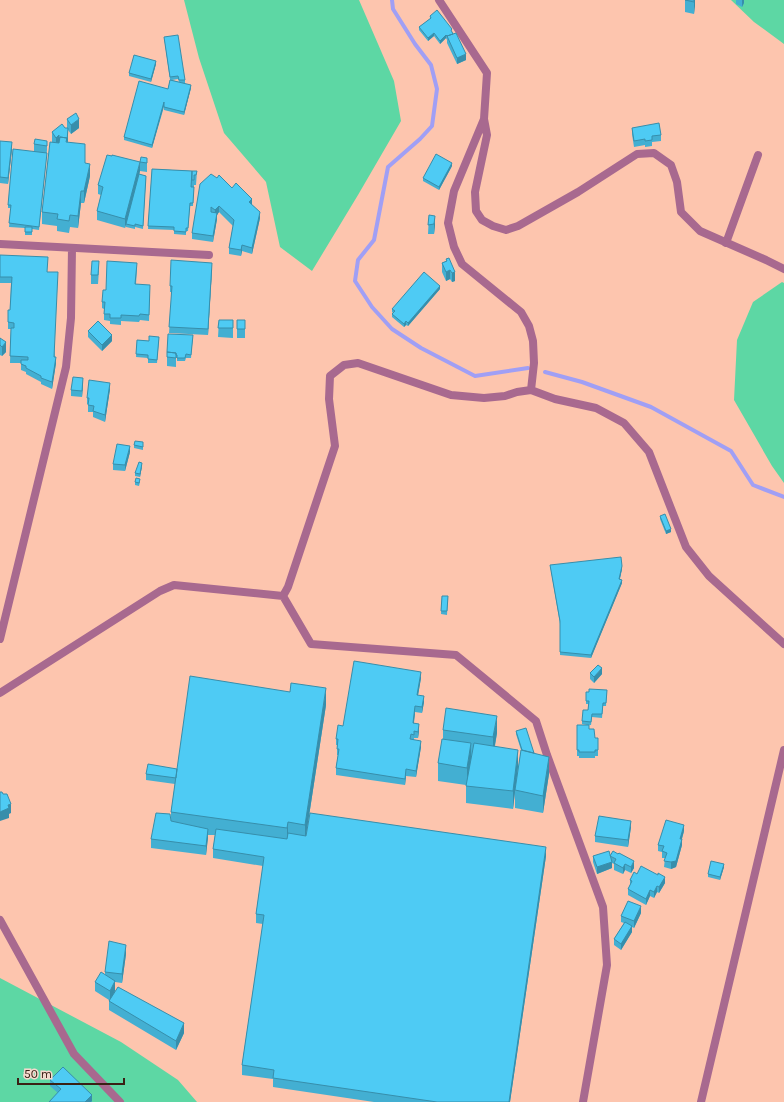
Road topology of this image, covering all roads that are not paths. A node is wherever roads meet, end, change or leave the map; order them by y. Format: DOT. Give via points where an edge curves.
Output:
graph roads {
  1 [pos="439,0"];
  2 [pos="484,120"];
  3 [pos="758,155"];
  4 [pos="726,243"];
  5 [pos="0,244"];
  6 [pos="72,248"];
  7 [pos="209,255"];
  8 [pos="784,269"];
  9 [pos="531,390"];
  10 [pos="283,596"];
  11 [pos="0,639"];
  12 [pos="784,644"];
  13 [pos="0,693"];
  14 [pos="784,750"];
  15 [pos="0,920"];
  16 [pos="120,1102"];
  17 [pos="583,1102"];
  18 [pos="701,1102"];
  1 -- 2 [label="street" via="487,73"];
  2 -- 4 [label="street" via="487,135 476,192 476,210 482,220 493,226 506,230 518,226 637,154 654,153 671,165 677,182 681,212 700,231"];
  2 -- 9 [label="street" via="454,191 448,223 454,247 462,264 521,312 529,326 534,341"];
  3 -- 4 [label="street"];
  4 -- 8 [label="street"];
  5 -- 6 [label="street"];
  6 -- 7 [label="street"];
  6 -- 11 [label="street" via="71,318 66,367"];
  9 -- 10 [label="street" via="484,398 451,394 358,363 344,365 330,376 329,399 336,446"];
  9 -- 12 [label="street" via="555,399 596,408 624,423 649,452 686,547 709,576"];
  10 -- 13 [label="street" via="174,586 160,590"];
  10 -- 17 [label="street" via="311,644 456,655 536,721 546,755 602,906 607,966"];
  14 -- 18 [label="street"];
  15 -- 16 [label="street" via="74,1054"];
}
